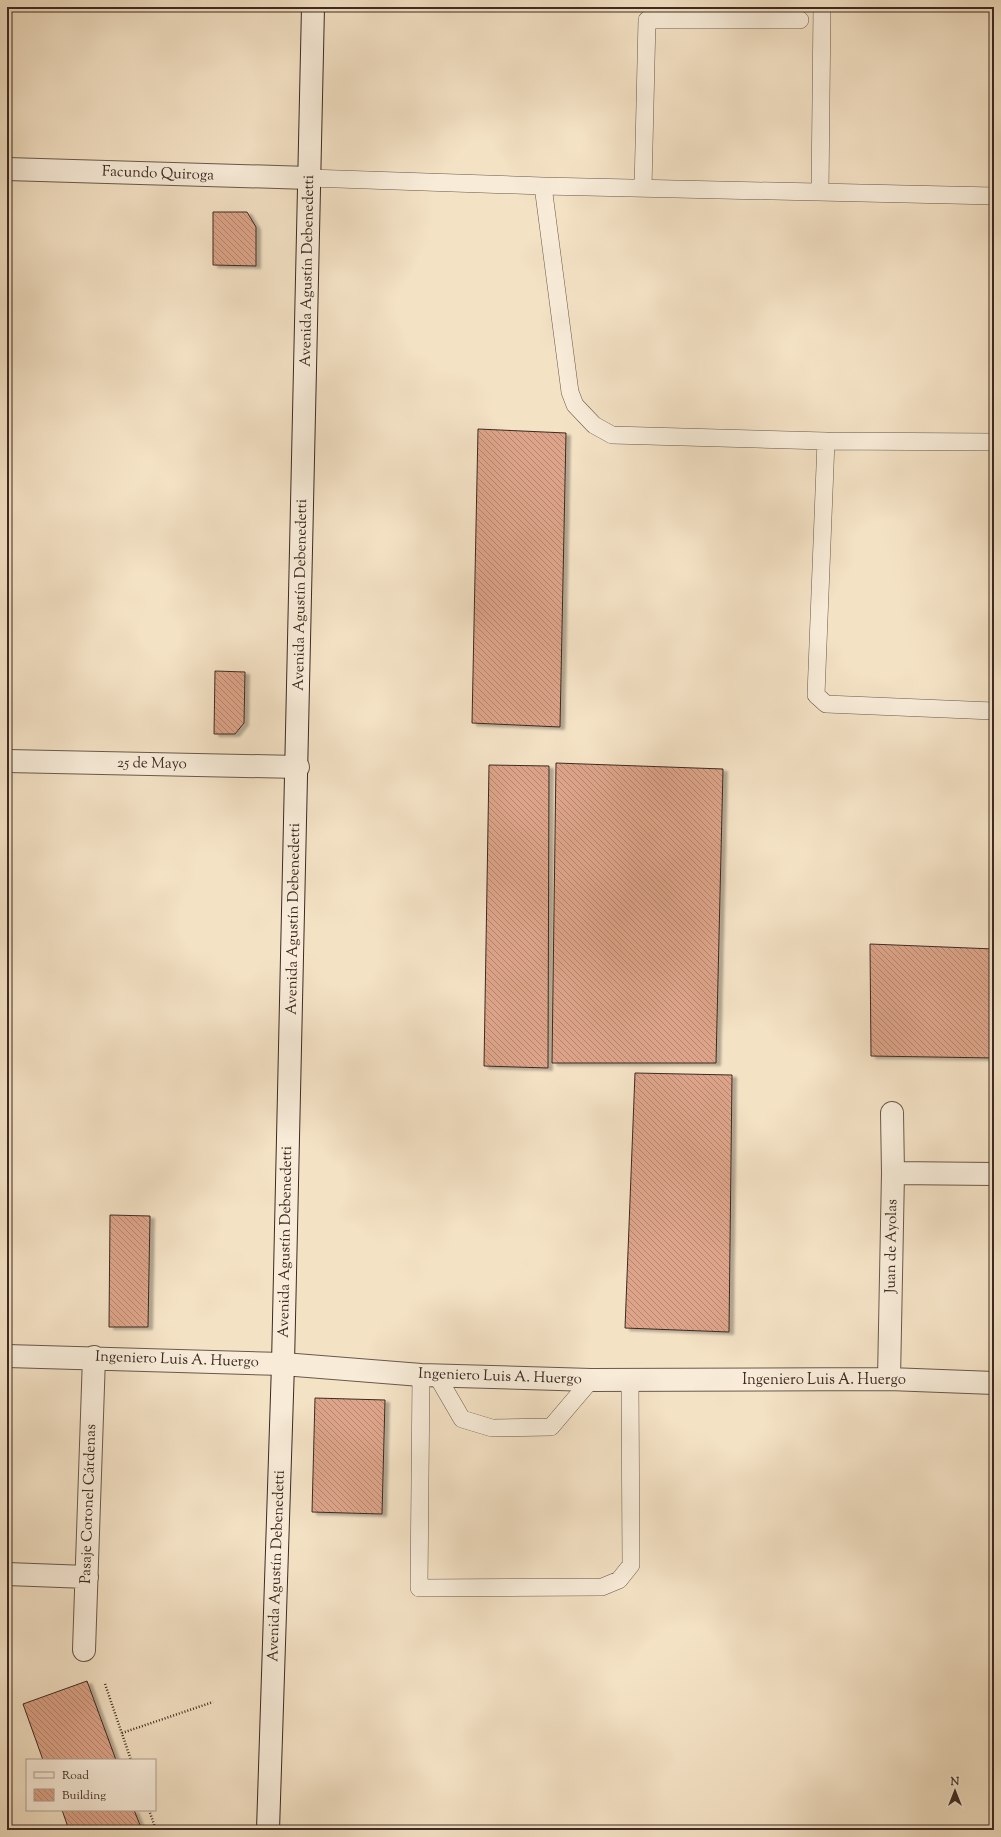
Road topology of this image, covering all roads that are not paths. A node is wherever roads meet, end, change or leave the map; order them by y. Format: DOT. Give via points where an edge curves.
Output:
graph roads {
  1 [pos="313,7"];
  2 [pos="822,7"];
  3 [pos="800,20"];
  4 [pos="7,169"];
  5 [pos="309,178"];
  6 [pos="543,186"];
  7 [pos="643,188"];
  8 [pos="820,192"];
  9 [pos="994,196"];
  10 [pos="826,441"];
  11 [pos="994,442"];
  12 [pos="993,711"];
  13 [pos="7,761"];
  14 [pos="298,767"];
  15 [pos="892,1113"];
  16 [pos="893,1173"];
  17 [pos="994,1174"];
  18 [pos="7,1356"];
  19 [pos="94,1358"];
  20 [pos="283,1364"];
  21 [pos="429,1376"];
  22 [pos="889,1379"];
  23 [pos="591,1380"];
  24 [pos="630,1381"];
  25 [pos="994,1383"];
  26 [pos="7,1574"];
  27 [pos="87,1577"];
  28 [pos="84,1650"];
  29 [pos="268,1830"];
  1 -- 5 [label="street, Avenida Agustín Debenedetti"];
  2 -- 8 [label="lane"];
  3 -- 7 [label="lane" via="647,20"];
  4 -- 5 [label="street, Facundo Quiroga"];
  5 -- 6 [label="lane"];
  5 -- 14 [label="street, Avenida Agustín Debenedetti"];
  6 -- 7 [label="lane"];
  6 -- 10 [label="lane" via="570,392 575,405 594,424 612,435"];
  7 -- 8 [label="lane"];
  8 -- 9 [label="lane"];
  10 -- 11 [label="lane"];
  10 -- 12 [label="lane" via="816,695 826,704"];
  13 -- 14 [label="street, 25 de Mayo"];
  14 -- 20 [label="street, Avenida Agustín Debenedetti"];
  15 -- 16 [label="street, Juan de Ayolas"];
  16 -- 17 [label="street"];
  16 -- 22 [label="street, Juan de Ayolas"];
  18 -- 19 [label="street, Ingeniero Luis A. Huergo"];
  19 -- 20 [label="street, Ingeniero Luis A. Huergo"];
  19 -- 27 [label="street, Pasaje Coronel Cárdenas"];
  20 -- 21 [label="street, Ingeniero Luis A. Huergo"];
  20 -- 29 [label="street, Avenida Agustín Debenedetti"];
  21 -- 23 [label="street, Ingeniero Luis A. Huergo"];
  21 -- 23 [label="lane" via="462,1419 492,1428 551,1427"];
  21 -- 24 [label="lane" via="418,1588 602,1587 619,1580 631,1565"];
  22 -- 24 [label="street, Ingeniero Luis A. Huergo"];
  22 -- 25 [label="street, Ingeniero Luis A. Huergo"];
  23 -- 24 [label="street, Ingeniero Luis A. Huergo"];
  26 -- 27 [label="street"];
  27 -- 28 [label="street, Pasaje Coronel Cárdenas"];
}
